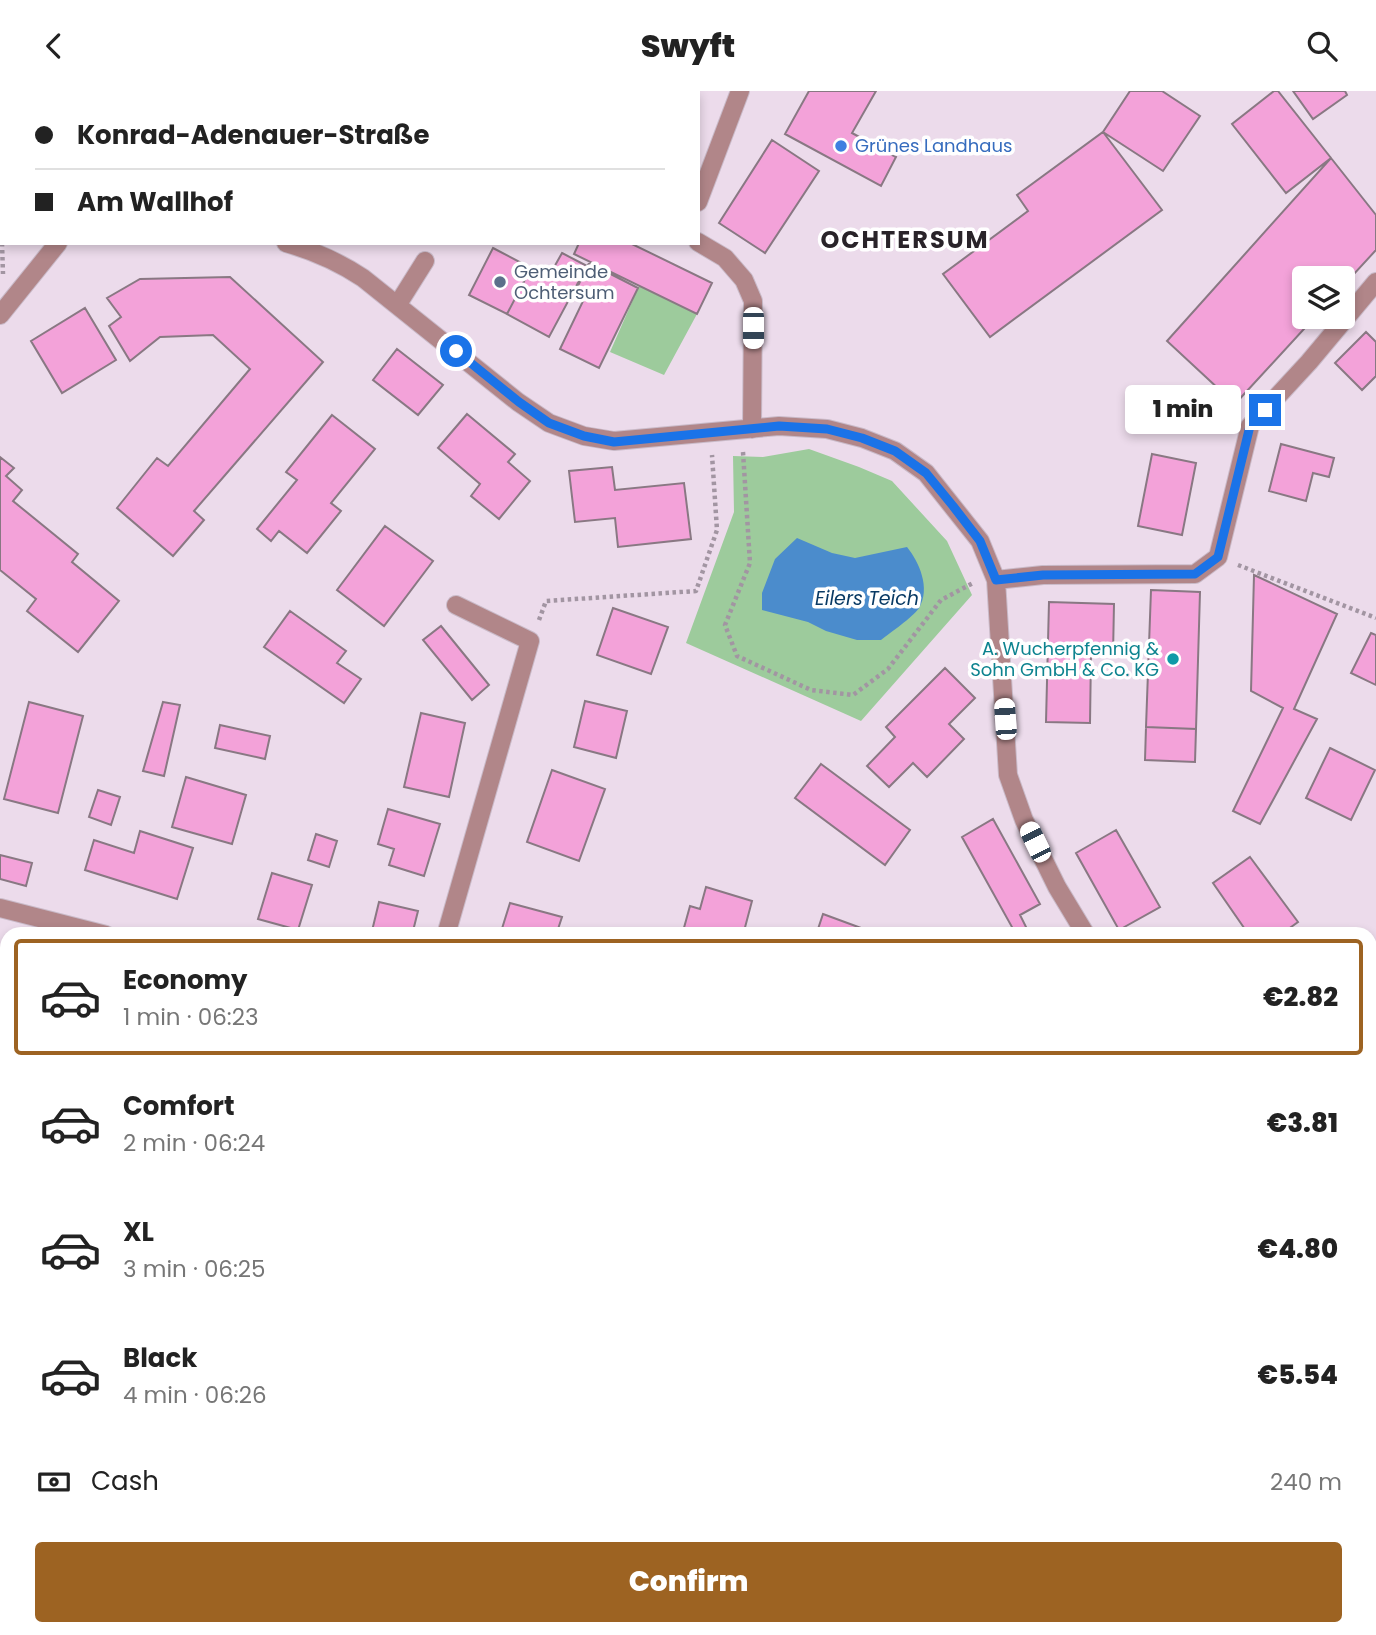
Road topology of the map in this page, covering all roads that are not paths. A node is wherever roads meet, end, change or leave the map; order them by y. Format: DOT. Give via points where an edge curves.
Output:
graph roads {
  1 [pos="740,91"];
  2 [pos="700,197"];
  3 [pos="700,243"];
  4 [pos="56,245"];
  5 [pos="293,245"];
  6 [pos="425,261"];
  7 [pos="1376,282"];
  8 [pos="398,304"];
  9 [pos="0,315"];
  10 [pos="747,429"];
  11 [pos="995,576"];
  12 [pos="456,605"];
  13 [pos="0,908"];
  14 [pos="75,927"];
  15 [pos="448,927"];
  16 [pos="1081,927"];
  1 -- 2 [label="street"];
  3 -- 10 [label="street" via="724,258 744,280 753,301"];
  4 -- 9 [label="street"];
  5 -- 8 [label="street" via="342,264"];
  6 -- 8 [label="street"];
  7 -- 11 [label="street" via="1250,426 1218,557 1195,574"];
  8 -- 10 [label="street" via="519,402 549,423 584,436 614,442"];
  10 -- 11 [label="street" via="827,429 895,451 926,473 953,506 980,541"];
  11 -- 16 [label="street" via="1008,775 1029,831"];
  12 -- 15 [label="street" via="530,641"];
  13 -- 14 [label="street"];
}
